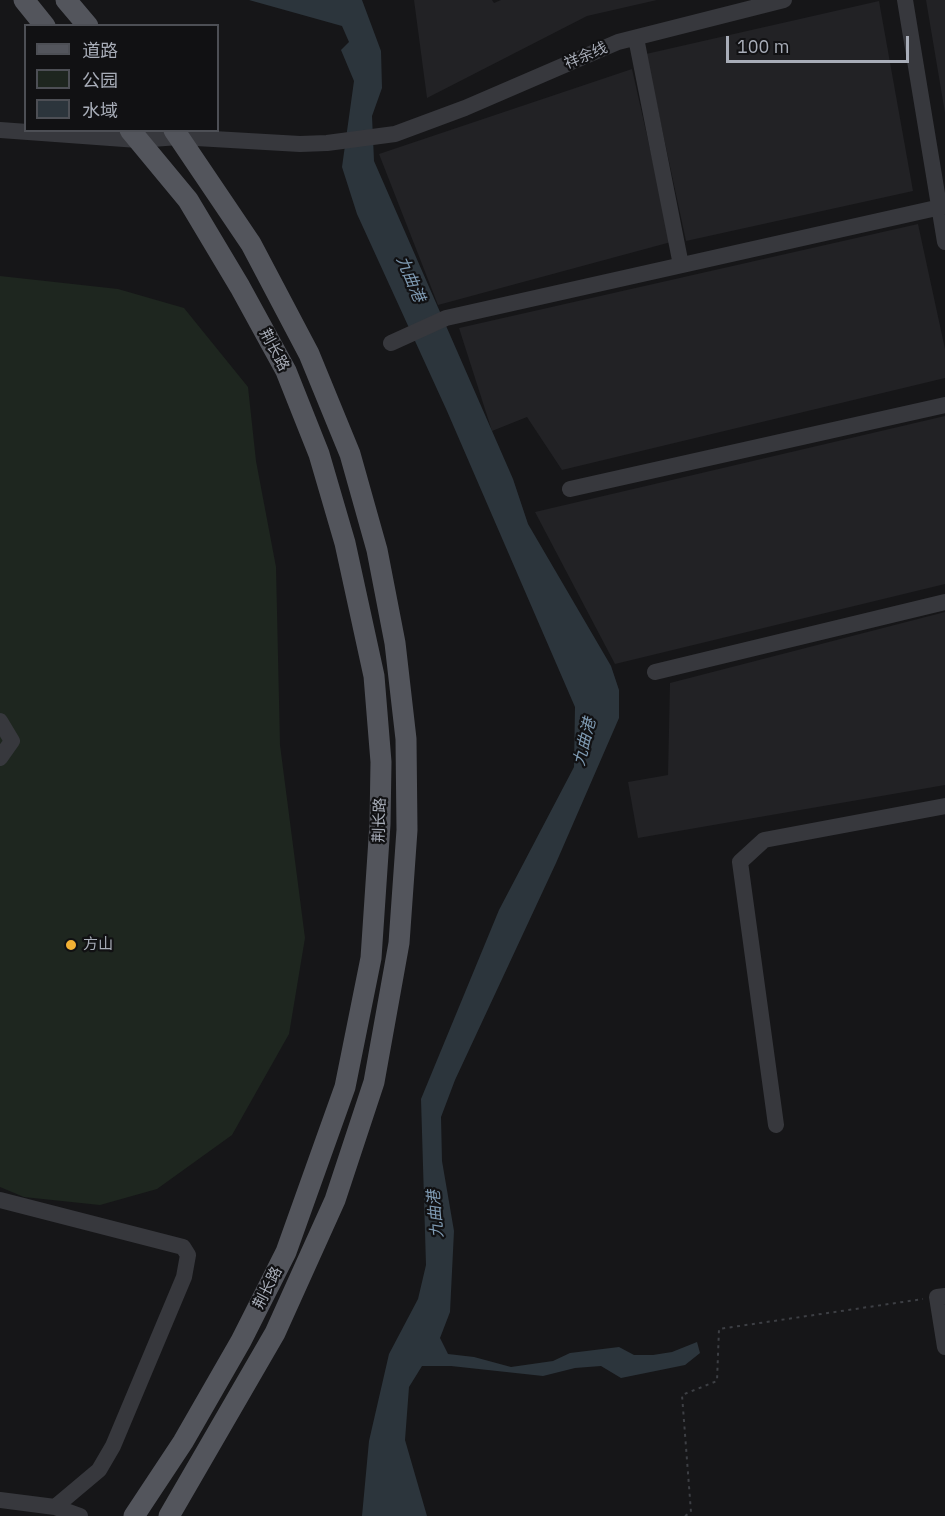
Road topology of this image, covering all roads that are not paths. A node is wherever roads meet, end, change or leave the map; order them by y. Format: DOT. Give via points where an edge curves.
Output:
graph roads {
  1 [pos="24,0"];
  2 [pos="66,0"];
  3 [pos="784,0"];
  4 [pos="905,0"];
  5 [pos="43,24"];
  6 [pos="86,24"];
  7 [pos="636,38"];
  8 [pos="0,130"];
  9 [pos="24,131"];
  10 [pos="54,132"];
  11 [pos="176,134"];
  12 [pos="134,135"];
  13 [pos="942,207"];
  14 [pos="945,242"];
  15 [pos="681,265"];
  16 [pos="398,340"];
  17 [pos="945,405"];
  18 [pos="570,489"];
  19 [pos="945,602"];
  20 [pos="655,672"];
  21 [pos="0,721"];
  22 [pos="0,758"];
  23 [pos="945,806"];
  24 [pos="776,1125"];
  25 [pos="0,1200"];
  26 [pos="941,1296"];
  27 [pos="945,1347"];
  28 [pos="0,1500"];
  29 [pos="55,1507"];
  30 [pos="80,1516"];
  31 [pos="134,1516"];
  32 [pos="169,1516"];
  1 -- 5 [label="main road"];
  2 -- 6 [label="main road"];
  3 -- 7 [label="street, 祥余线"];
  4 -- 13 [label="street"];
  7 -- 11 [label="street, 祥余线" via="395,134 327,143"];
  7 -- 15 [label="street"];
  8 -- 9 [label="street, 祥余线"];
  10 -- 12 [label="street, 祥余线"];
  11 -- 12 [label="street, 祥余线"];
  11 -- 32 [label="main road, 荆长路" via="250,244 309,354 350,454 377,550 395,644 406,739 407,830 399,943 374,1082 336,1200 275,1333"];
  12 -- 31 [label="main road, 荆长路" via="188,200 240,287 286,371 319,454 345,543 374,676 381,762 371,958 345,1087 286,1252 183,1442"];
  13 -- 14 [label="street"];
  13 -- 15 [label="street"];
  15 -- 16 [label="street" via="446,318"];
  17 -- 18 [label="street"];
  19 -- 20 [label="street"];
  21 -- 22 [label="street" via="12,741"];
  23 -- 24 [label="street" via="764,840 740,862"];
  25 -- 29 [label="street" via="183,1247 188,1255 184,1277 113,1446 99,1470"];
  26 -- 27 [label="street"];
  28 -- 29 [label="street"];
  29 -- 30 [label="street"];
}
